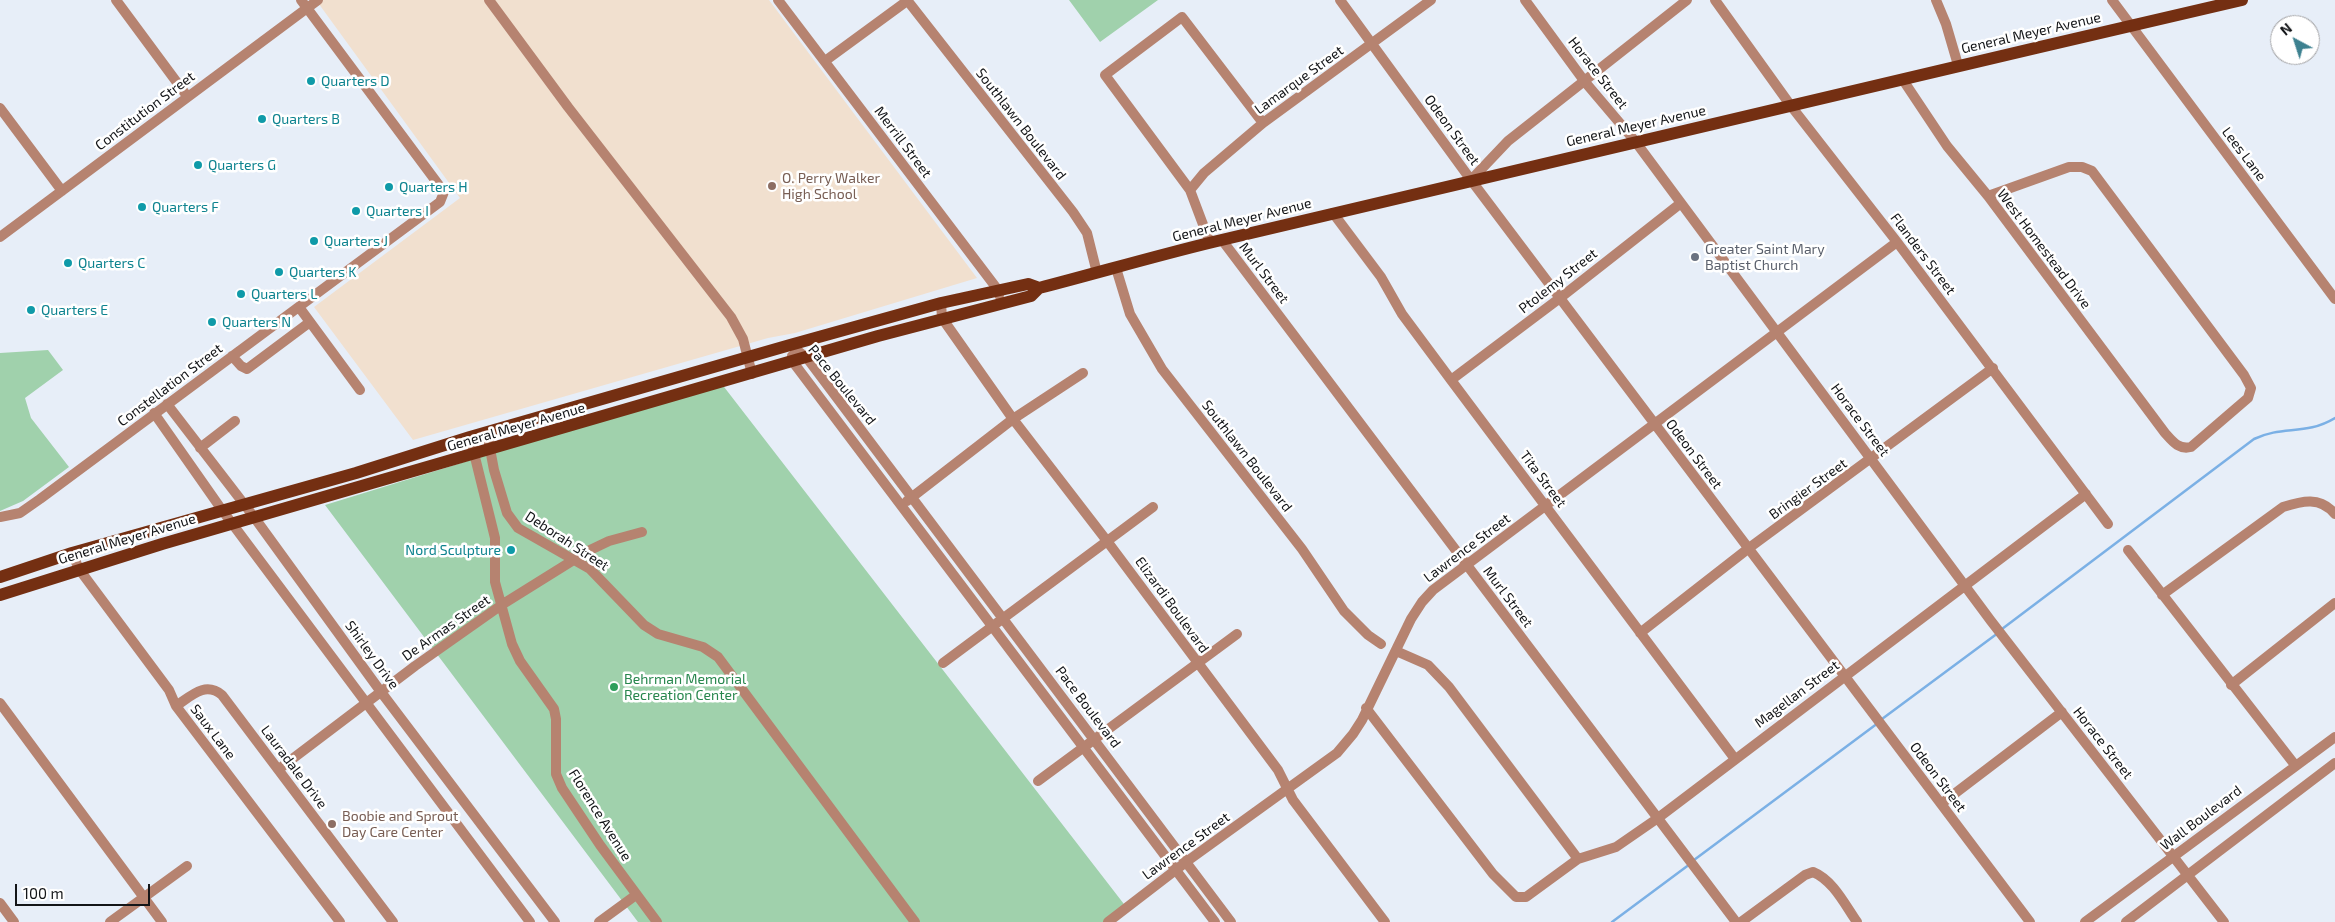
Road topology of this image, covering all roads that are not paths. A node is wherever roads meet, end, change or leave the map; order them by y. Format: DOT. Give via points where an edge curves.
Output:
graph roads {
  1 [pos="116,0"];
  2 [pos="318,0"];
  3 [pos="489,0"];
  4 [pos="778,0"];
  5 [pos="907,0"];
  6 [pos="1340,0"];
  7 [pos="1431,0"];
  8 [pos="1525,0"];
  9 [pos="1688,0"];
  10 [pos="1716,0"];
  11 [pos="1936,0"];
  12 [pos="2112,0"];
  13 [pos="2242,0"];
  14 [pos="304,4"];
  15 [pos="2131,26"];
  16 [pos="1373,43"];
  17 [pos="825,62"];
  18 [pos="1958,65"];
  19 [pos="1903,80"];
  20 [pos="1585,82"];
  21 [pos="187,96"];
  22 [pos="1791,106"];
  23 [pos="0,108"];
  24 [pos="1263,123"];
  25 [pos="1635,141"];
  26 [pos="1471,180"];
  27 [pos="1190,190"];
  28 [pos="62,191"];
  29 [pos="1988,196"];
  30 [pos="1681,204"];
  31 [pos="1333,213"];
  32 [pos="0,237"];
  33 [pos="1216,241"];
  34 [pos="1897,242"];
  35 [pos="1116,268"];
  36 [pos="1097,273"];
  37 [pos="1039,288"];
  38 [pos="998,290"];
  39 [pos="1560,298"];
  40 [pos="2335,299"];
  41 [pos="941,303"];
  42 [pos="1000,304"];
  43 [pos="299,306"];
  44 [pos="942,318"];
  45 [pos="310,322"];
  46 [pos="1775,332"];
  47 [pos="790,345"];
  48 [pos="232,356"];
  49 [pos="749,357"];
  50 [pos="806,358"];
  51 [pos="793,362"];
  52 [pos="1992,368"];
  53 [pos="1083,372"];
  54 [pos="752,374"];
  55 [pos="1451,380"];
  56 [pos="360,390"];
  57 [pos="167,404"];
  58 [pos="154,413"];
  59 [pos="1013,419"];
  60 [pos="236,421"];
  61 [pos="1654,424"];
  62 [pos="487,433"];
  63 [pos="470,437"];
  64 [pos="200,448"];
  65 [pos="490,449"];
  66 [pos="474,454"];
  67 [pos="1872,459"];
  68 [pos="2086,494"];
  69 [pos="912,497"];
  70 [pos="243,504"];
  71 [pos="902,505"];
  72 [pos="1546,505"];
  73 [pos="1153,507"];
  74 [pos="222,510"];
  75 [pos="2335,514"];
  76 [pos="0,517"];
  77 [pos="254,517"];
  78 [pos="232,524"];
  79 [pos="2108,524"];
  80 [pos="642,532"];
  81 [pos="1107,540"];
  82 [pos="1749,548"];
  83 [pos="2128,550"];
  84 [pos="72,553"];
  85 [pos="572,560"];
  86 [pos="1466,564"];
  87 [pos="79,569"];
  88 [pos="0,577"];
  89 [pos="1965,586"];
  90 [pos="2162,594"];
  91 [pos="0,595"];
  92 [pos="2335,603"];
  93 [pos="503,604"];
  94 [pos="1003,618"];
  95 [pos="993,625"];
  96 [pos="1640,633"];
  97 [pos="1237,634"];
  98 [pos="1382,644"];
  99 [pos="1396,651"];
  100 [pos="943,663"];
  101 [pos="1197,663"];
  102 [pos="1844,675"];
  103 [pos="2231,685"];
  104 [pos="382,692"];
  105 [pos="0,703"];
  106 [pos="367,703"];
  107 [pos="176,706"];
  108 [pos="1366,708"];
  109 [pos="2062,712"];
  110 [pos="2335,737"];
  111 [pos="1095,740"];
  112 [pos="1085,748"];
  113 [pos="1735,758"];
  114 [pos="2335,763"];
  115 [pos="2295,766"];
  116 [pos="279,769"];
  117 [pos="1038,781"];
  118 [pos="1289,788"];
  119 [pos="1941,804"];
  120 [pos="1658,818"];
  121 [pos="2173,856"];
  122 [pos="1578,859"];
  123 [pos="1186,862"];
  124 [pos="188,866"];
  125 [pos="1176,870"];
  126 [pos="2187,874"];
  127 [pos="636,895"];
  128 [pos="144,897"];
  129 [pos="0,903"];
  130 [pos="14,922"];
  131 [pos="110,922"];
  132 [pos="162,922"];
  133 [pos="340,922"];
  134 [pos="393,922"];
  135 [pos="530,922"];
  136 [pos="555,922"];
  137 [pos="599,922"];
  138 [pos="657,922"];
  139 [pos="915,922"];
  140 [pos="1108,922"];
  141 [pos="1215,922"];
  142 [pos="1231,922"];
  143 [pos="1385,922"];
  144 [pos="1736,922"];
  145 [pos="1741,922"];
  146 [pos="1858,922"];
  147 [pos="2030,922"];
  148 [pos="2085,922"];
  149 [pos="2126,922"];
  150 [pos="2224,922"];
  1 -- 21 [label="street"];
  2 -- 14 [label="street, Constitution Street"];
  3 -- 49 [label="street" via="731,318"];
  4 -- 17 [label="street, Merrill Street"];
  5 -- 17 [label="street"];
  5 -- 36 [label="street, Southlawn Boulevard" via="1073,212 1087,234"];
  6 -- 16 [label="street, Odeon Street"];
  7 -- 16 [label="street, Lamarque Street"];
  8 -- 20 [label="street, Horace Street"];
  9 -- 20 [label="street"];
  10 -- 22 [label="street, Flanders Street"];
  11 -- 18 [label="street"];
  12 -- 15 [label="street, Lees Lane"];
  13 -- 15 [label="main road, General Meyer Avenue"];
  14 -- 21 [label="street, Constitution Street"];
  14 -- 43 [label="street, Constellation Street" via="444,192 440,202"];
  15 -- 18 [label="main road, General Meyer Avenue"];
  15 -- 40 [label="street, Lees Lane"];
  16 -- 24 [label="street, Lamarque Street"];
  16 -- 26 [label="street, Odeon Street"];
  17 -- 38 [label="street, Merrill Street"];
  18 -- 19 [label="main road, General Meyer Avenue"];
  19 -- 22 [label="main road, General Meyer Avenue"];
  19 -- 29 [label="street, West Homestead Drive" via="1947,146"];
  20 -- 25 [label="street, Horace Street"];
  20 -- 26 [label="street" via="1508,141"];
  21 -- 28 [label="street, Constitution Street"];
  22 -- 25 [label="main road, General Meyer Avenue"];
  22 -- 34 [label="street, Flanders Street"];
  23 -- 28 [label="street"];
  24 -- 27 [label="street, Lamarque Street" via="1204,173"];
  24 -- 27 [label="street, Murl Street" via="1182,17 1105,75"];
  25 -- 26 [label="main road, General Meyer Avenue"];
  25 -- 30 [label="street, Horace Street"];
  26 -- 31 [label="main road, General Meyer Avenue"];
  26 -- 39 [label="street, Odeon Street"];
  27 -- 33 [label="street, Murl Street"];
  28 -- 32 [label="street, Constitution Street"];
  29 -- 29 [label="street, West Homestead Drive" via="2165,433 2180,447 2191,447 2248,398 2251,388 2244,375 2092,172 2082,167 2069,167"];
  30 -- 39 [label="street, Ptolemy Street"];
  30 -- 46 [label="street, Horace Street"];
  31 -- 33 [label="main road, General Meyer Avenue"];
  31 -- 55 [label="street, Tita Street"];
  33 -- 35 [label="main road, General Meyer Avenue"];
  33 -- 86 [label="street, Murl Street"];
  34 -- 46 [label="street, Lawrence Street"];
  34 -- 52 [label="street, Flanders Street"];
  35 -- 36 [label="main road, General Meyer Avenue"];
  35 -- 98 [label="street, Southlawn Boulevard" via="1128,309 1162,369 1302,549 1344,611"];
  36 -- 37 [label="main road, General Meyer Avenue"];
  37 -- 38 [label="main road, General Meyer Avenue" via="1028,284"];
  37 -- 42 [label="main road, General Meyer Avenue" via="1031,296"];
  38 -- 41 [label="main road, General Meyer Avenue"];
  38 -- 42 [label="street, Merrill Street"];
  39 -- 55 [label="street, Ptolemy Street"];
  39 -- 61 [label="street, Odeon Street"];
  41 -- 44 [label="street"];
  41 -- 47 [label="main road, General Meyer Avenue"];
  42 -- 44 [label="main road, General Meyer Avenue"];
  43 -- 45 [label="street"];
  43 -- 48 [label="street, Constellation Street"];
  44 -- 50 [label="main road, General Meyer Avenue"];
  44 -- 59 [label="street, Elizardi Boulevard"];
  45 -- 48 [label="street" via="247,369"];
  45 -- 56 [label="street"];
  46 -- 61 [label="street, Lawrence Street"];
  46 -- 67 [label="street, Horace Street"];
  47 -- 49 [label="main road, General Meyer Avenue"];
  47 -- 50 [label="street, Pace Boulevard"];
  47 -- 51 [label="street, Pace Boulevard"];
  48 -- 57 [label="street, Constellation Street"];
  49 -- 54 [label="street"];
  49 -- 62 [label="main road, General Meyer Avenue"];
  50 -- 51 [label="main road, General Meyer Avenue"];
  50 -- 69 [label="street, Pace Boulevard"];
  51 -- 54 [label="main road, General Meyer Avenue"];
  51 -- 71 [label="street, Pace Boulevard"];
  52 -- 67 [label="street, Bringier Street"];
  52 -- 68 [label="street, Flanders Street"];
  53 -- 59 [label="street"];
  54 -- 65 [label="main road, General Meyer Avenue"];
  55 -- 72 [label="street, Tita Street"];
  57 -- 58 [label="street, Constellation Street"];
  57 -- 64 [label="street, Shirley Drive"];
  58 -- 74 [label="street"];
  58 -- 76 [label="street, Constellation Street" via="20,513"];
  59 -- 69 [label="street"];
  59 -- 81 [label="street, Elizardi Boulevard"];
  60 -- 64 [label="street"];
  61 -- 72 [label="street, Lawrence Street"];
  61 -- 82 [label="street, Odeon Street"];
  62 -- 63 [label="main road, General Meyer Avenue"];
  62 -- 65 [label="street, Deborah Street"];
  63 -- 66 [label="street, Florence Avenue"];
  63 -- 70 [label="main road, General Meyer Avenue"];
  64 -- 70 [label="street, Shirley Drive"];
  65 -- 66 [label="main road, General Meyer Avenue"];
  65 -- 85 [label="street, Deborah Street" via="507,513 518,528"];
  66 -- 77 [label="main road, General Meyer Avenue"];
  66 -- 93 [label="street, Florence Avenue" via="494,538 495,582"];
  67 -- 82 [label="street, Bringier Street"];
  67 -- 89 [label="street, Horace Street"];
  68 -- 79 [label="street, Flanders Street"];
  68 -- 89 [label="street, Magellan Street"];
  69 -- 71 [label="street"];
  69 -- 94 [label="street, Pace Boulevard"];
  70 -- 74 [label="main road, General Meyer Avenue"];
  70 -- 77 [label="street, Shirley Drive"];
  71 -- 95 [label="street, Pace Boulevard"];
  72 -- 86 [label="street, Lawrence Street"];
  72 -- 96 [label="street, Tita Street"];
  73 -- 81 [label="street"];
  74 -- 78 [label="street"];
  74 -- 84 [label="main road, General Meyer Avenue"];
  75 -- 90 [label="street" via="2326,505 2309,501 2282,507"];
  77 -- 78 [label="main road, General Meyer Avenue"];
  77 -- 104 [label="street, Shirley Drive"];
  78 -- 87 [label="main road, General Meyer Avenue"];
  78 -- 106 [label="street"];
  80 -- 85 [label="street, De Armas Street" via="609,541"];
  81 -- 94 [label="street"];
  81 -- 101 [label="street, Elizardi Boulevard"];
  82 -- 96 [label="street, Bringier Street"];
  82 -- 102 [label="street, Odeon Street"];
  83 -- 90 [label="street"];
  84 -- 87 [label="street, Saux Lane"];
  84 -- 88 [label="main road, General Meyer Avenue"];
  85 -- 93 [label="street, De Armas Street"];
  85 -- 139 [label="street, Deborah Street" via="602,579 644,625 658,634 703,647 718,657"];
  86 -- 99 [label="street, Lawrence Street" via="1422,602"];
  86 -- 120 [label="street, Murl Street"];
  87 -- 91 [label="main road, General Meyer Avenue"];
  87 -- 107 [label="street, Saux Lane" via="169,690"];
  89 -- 102 [label="street, Magellan Street"];
  89 -- 109 [label="street, Horace Street"];
  90 -- 103 [label="street"];
  92 -- 103 [label="street"];
  93 -- 104 [label="street, De Armas Street"];
  93 -- 127 [label="street, Florence Avenue" via="516,653 554,709 556,774 562,788"];
  94 -- 95 [label="street"];
  94 -- 111 [label="street, Pace Boulevard"];
  95 -- 100 [label="street"];
  95 -- 112 [label="street, Pace Boulevard"];
  96 -- 113 [label="street, Tita Street"];
  97 -- 101 [label="street"];
  99 -- 108 [label="street, Lawrence Street"];
  99 -- 122 [label="street" via="1428,666 1448,687"];
  101 -- 111 [label="street"];
  101 -- 118 [label="street, Elizardi Boulevard"];
  102 -- 113 [label="street, Magellan Street"];
  102 -- 119 [label="street, Odeon Street"];
  103 -- 115 [label="street"];
  104 -- 106 [label="street, De Armas Street"];
  104 -- 136 [label="street, Shirley Drive"];
  105 -- 128 [label="street"];
  106 -- 116 [label="street, De Armas Street"];
  106 -- 135 [label="street"];
  107 -- 116 [label="street, Lauradale Drive" via="198,692 215,689"];
  107 -- 133 [label="street, Saux Lane"];
  108 -- 118 [label="street, Lawrence Street" via="1353,734 1337,753"];
  108 -- 122 [label="street, Magellan Street" via="1487,866 1516,896 1526,897"];
  109 -- 119 [label="street"];
  109 -- 121 [label="street, Horace Street"];
  110 -- 115 [label="street, Wall Boulevard"];
  111 -- 112 [label="street"];
  111 -- 123 [label="street, Pace Boulevard"];
  112 -- 117 [label="street"];
  112 -- 125 [label="street, Pace Boulevard"];
  113 -- 120 [label="street, Magellan Street"];
  114 -- 126 [label="street"];
  115 -- 121 [label="street, Wall Boulevard"];
  116 -- 134 [label="street, Lauradale Drive"];
  118 -- 123 [label="street, Lawrence Street"];
  118 -- 143 [label="street, Elizardi Boulevard" via="1293,800"];
  119 -- 147 [label="street, Odeon Street"];
  120 -- 122 [label="street, Magellan Street" via="1616,847"];
  120 -- 144 [label="street, Murl Street"];
  121 -- 126 [label="street, Horace Street"];
  121 -- 148 [label="street, Wall Boulevard"];
  123 -- 125 [label="street, Lawrence Street"];
  123 -- 142 [label="street, Pace Boulevard"];
  124 -- 128 [label="street"];
  125 -- 140 [label="street, Lawrence Street"];
  125 -- 141 [label="street, Pace Boulevard"];
  126 -- 149 [label="street"];
  126 -- 150 [label="street, Horace Street"];
  127 -- 137 [label="street"];
  127 -- 138 [label="street, Florence Avenue"];
  128 -- 131 [label="street"];
  128 -- 132 [label="street"];
  129 -- 130 [label="street"];
  145 -- 146 [label="street" via="1813,872 1824,878"];
}
